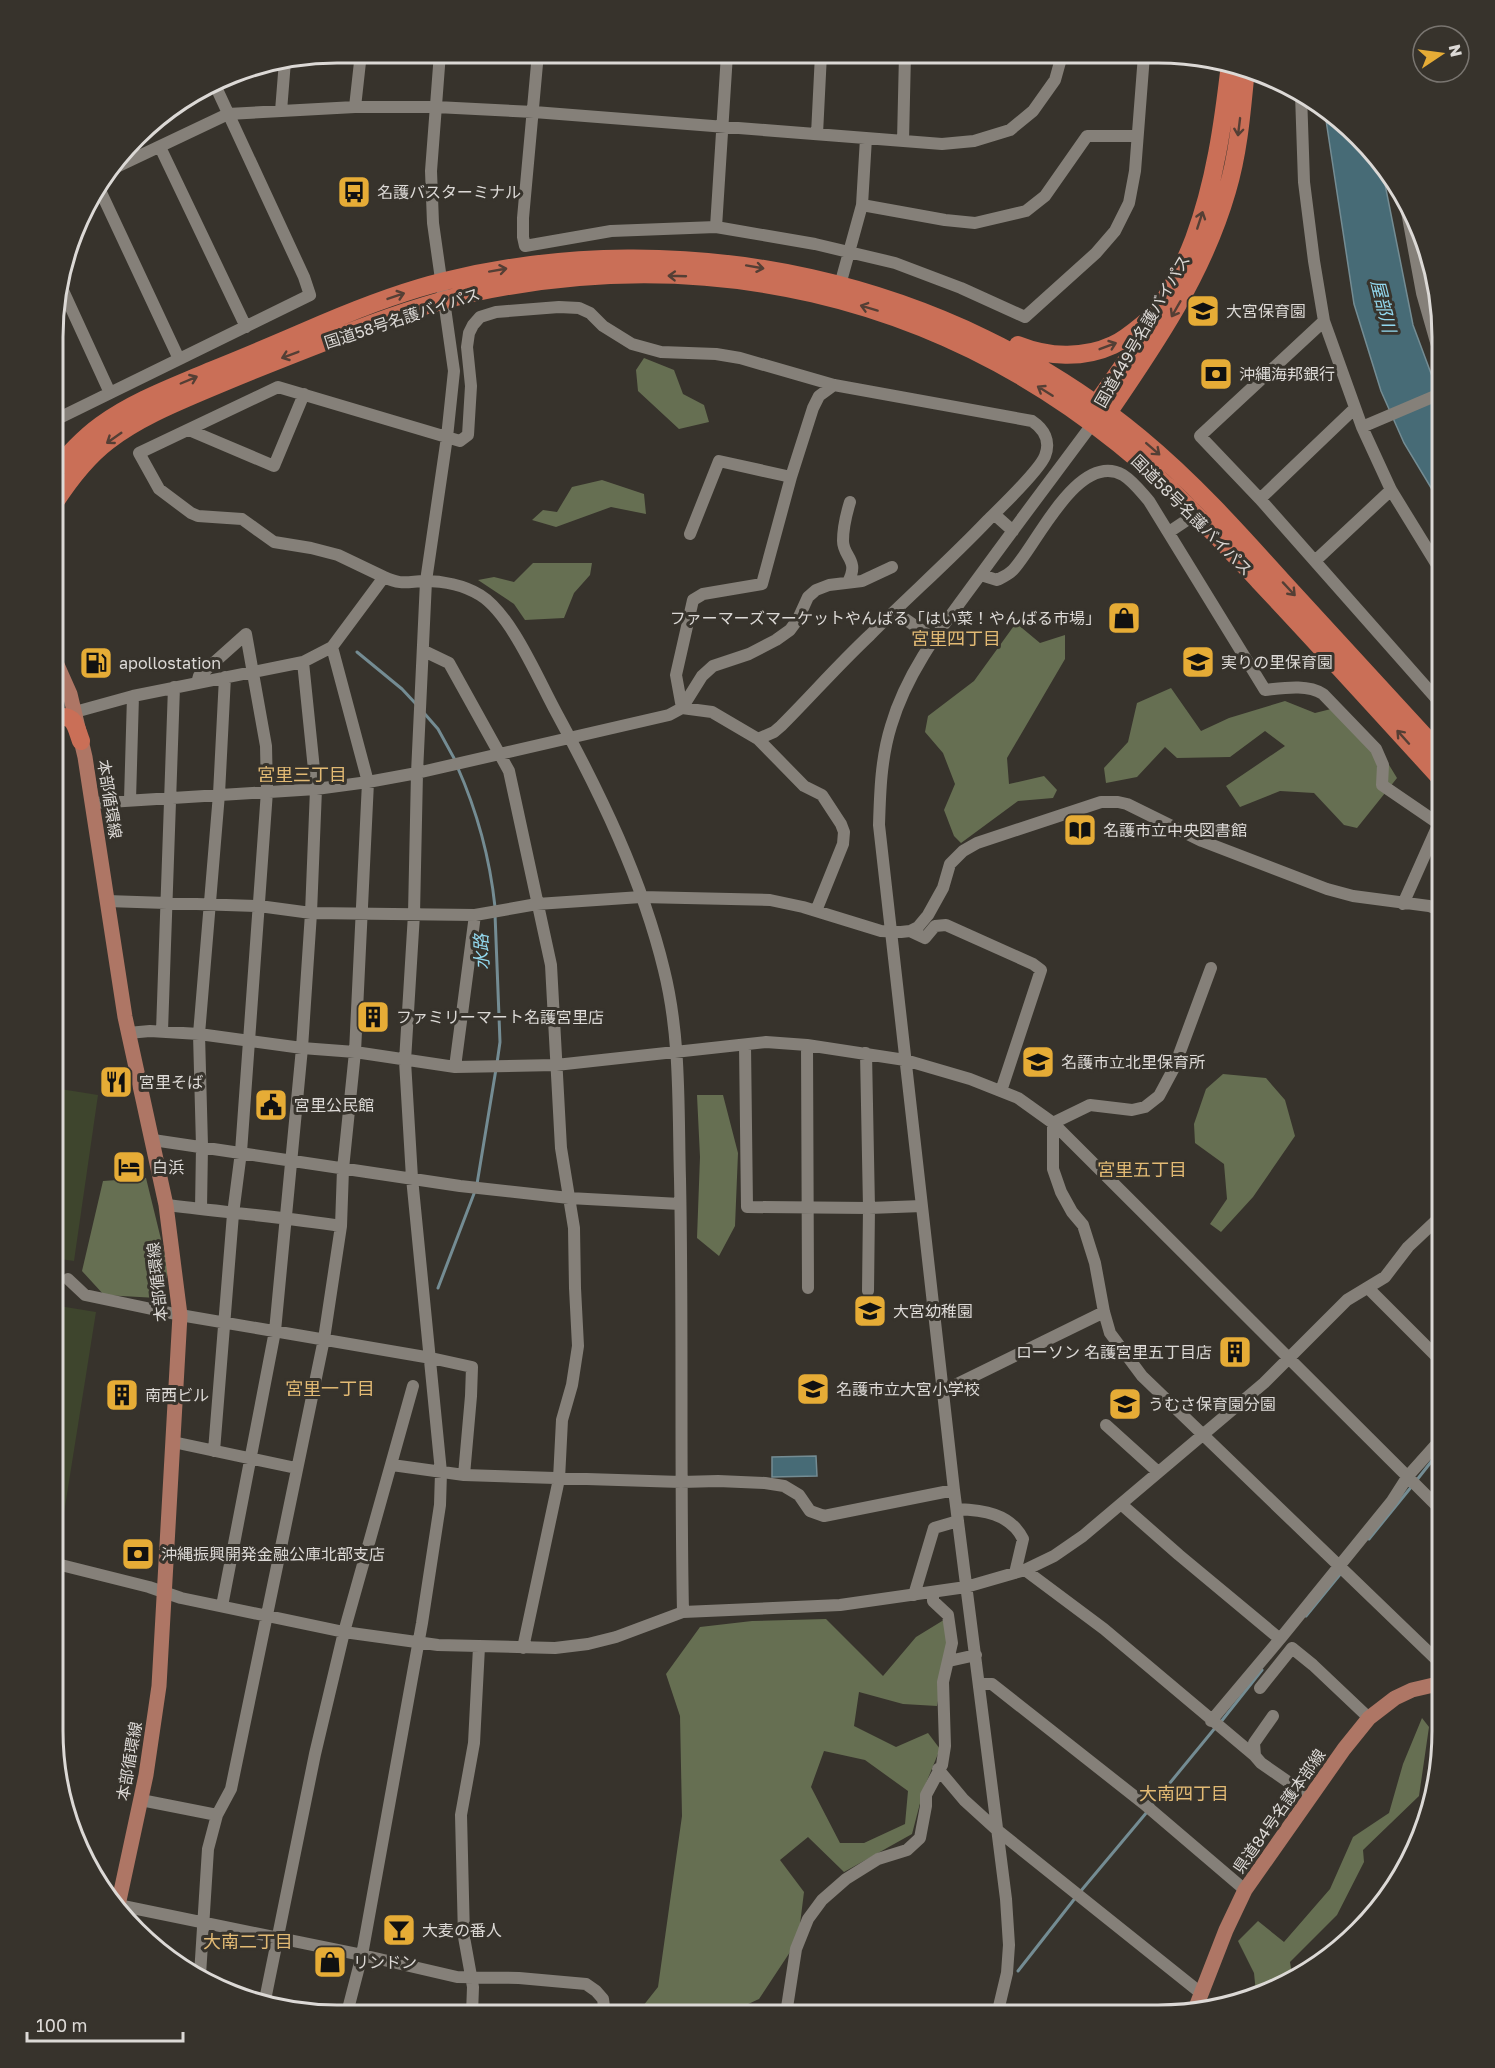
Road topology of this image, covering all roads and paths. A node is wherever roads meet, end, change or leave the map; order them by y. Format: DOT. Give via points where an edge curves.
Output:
graph roads {
  1 [pos="360,63"];
  2 [pos="439,63"];
  3 [pos="537,63"];
  4 [pos="726,63"];
  5 [pos="821,63"];
  6 [pos="905,63"];
  7 [pos="1060,63"];
  8 [pos="1143,63"];
  9 [pos="284,68"];
  10 [pos="1229,72"];
  11 [pos="1245,78"];
  12 [pos="217,90"];
  13 [pos="1301,104"];
  14 [pos="355,107"];
  15 [pos="435,107"];
  16 [pos="281,111"];
  17 [pos="534,112"];
  18 [pos="228,114"];
  19 [pos="722,126"];
  20 [pos="817,134"];
  21 [pos="1137,136"];
  22 [pos="867,138"];
  23 [pos="903,141"];
  24 [pos="160,147"];
  25 [pos="126,163"];
  26 [pos="103,196"];
  27 [pos="862,205"];
  28 [pos="716,227"];
  29 [pos="1416,245"];
  30 [pos="848,252"];
  31 [pos="441,282"];
  32 [pos="840,285"];
  33 [pos="1427,292"];
  34 [pos="66,297"];
  35 [pos="444,301"];
  36 [pos="1430,307"];
  37 [pos="1157,311"];
  38 [pos="1324,321"];
  39 [pos="246,327"];
  40 [pos="990,341"];
  41 [pos="179,359"];
  42 [pos="144,377"];
  43 [pos="834,385"];
  44 [pos="110,393"];
  45 [pos="304,394"];
  46 [pos="152,395"];
  47 [pos="1432,397"];
  48 [pos="1354,409"];
  49 [pos="1099,413"];
  50 [pos="63,416"];
  51 [pos="1362,427"];
  52 [pos="189,430"];
  53 [pos="447,437"];
  54 [pos="63,461"];
  55 [pos="791,477"];
  56 [pos="1391,490"];
  57 [pos="63,491"];
  58 [pos="1260,498"];
  59 [pos="850,502"];
  60 [pos="994,514"];
  61 [pos="1196,514"];
  62 [pos="1013,531"];
  63 [pos="1169,532"];
  64 [pos="690,534"];
  65 [pos="1432,557"];
  66 [pos="1315,561"];
  67 [pos="892,567"];
  68 [pos="981,575"];
  69 [pos="384,577"];
  70 [pos="426,581"];
  71 [pos="848,582"];
  72 [pos="895,612"];
  73 [pos="934,639"];
  74 [pos="333,647"];
  75 [pos="424,651"];
  76 [pos="303,662"];
  77 [pos="253,672"];
  78 [pos="63,675"];
  79 [pos="225,678"];
  80 [pos="197,683"];
  81 [pos="174,687"];
  82 [pos="1432,694"];
  83 [pos="133,696"];
  84 [pos="682,708"];
  85 [pos="75,712"];
  86 [pos="63,716"];
  87 [pos="570,738"];
  88 [pos="758,739"];
  89 [pos="81,741"];
  90 [pos="1432,744"];
  91 [pos="499,754"];
  92 [pos="1432,769"];
  93 [pos="417,773"];
  94 [pos="368,782"];
  95 [pos="316,789"];
  96 [pos="267,791"];
  97 [pos="219,794"];
  98 [pos="171,798"];
  99 [pos="130,800"];
  100 [pos="93,803"];
  101 [pos="1432,819"];
  102 [pos="1432,844"];
  103 [pos="641,897"];
  104 [pos="107,901"];
  105 [pos="166,903"];
  106 [pos="209,904"];
  107 [pos="537,904"];
  108 [pos="1403,904"];
  109 [pos="260,906"];
  110 [pos="1432,907"];
  111 [pos="816,911"];
  112 [pos="311,913"];
  113 [pos="414,914"];
  114 [pos="362,915"];
  115 [pos="475,915"];
  116 [pos="910,931"];
  117 [pos="891,932"];
  118 [pos="1211,968"];
  119 [pos="162,1032"];
  120 [pos="128,1033"];
  121 [pos="199,1034"];
  122 [pos="250,1041"];
  123 [pos="745,1045"];
  124 [pos="807,1045"];
  125 [pos="302,1048"];
  126 [pos="355,1052"];
  127 [pos="676,1052"];
  128 [pos="866,1053"];
  129 [pos="905,1060"];
  130 [pos="405,1061"];
  131 [pos="556,1065"];
  132 [pos="455,1067"];
  133 [pos="1001,1091"];
  134 [pos="1053,1123"];
  135 [pos="153,1140"];
  136 [pos="202,1146"];
  137 [pos="241,1152"];
  138 [pos="290,1161"];
  139 [pos="343,1169"];
  140 [pos="412,1178"];
  141 [pos="569,1198"];
  142 [pos="680,1204"];
  143 [pos="166,1205"];
  144 [pos="922,1206"];
  145 [pos="809,1208"];
  146 [pos="869,1208"];
  147 [pos="201,1209"];
  148 [pos="233,1214"];
  149 [pos="286,1217"];
  150 [pos="341,1226"];
  151 [pos="1432,1227"];
  152 [pos="68,1279"];
  153 [pos="808,1288"];
  154 [pos="1368,1288"];
  155 [pos="868,1291"];
  156 [pos="1104,1312"];
  157 [pos="180,1315"];
  158 [pos="224,1323"];
  159 [pos="275,1332"];
  160 [pos="324,1339"];
  161 [pos="1432,1352"];
  162 [pos="431,1358"];
  163 [pos="1288,1360"];
  164 [pos="413,1386"];
  165 [pos="943,1391"];
  166 [pos="1106,1425"];
  167 [pos="1204,1435"];
  168 [pos="173,1442"];
  169 [pos="214,1451"];
  170 [pos="1432,1452"];
  171 [pos="251,1459"];
  172 [pos="392,1465"];
  173 [pos="296,1468"];
  174 [pos="441,1472"];
  175 [pos="1158,1472"];
  176 [pos="464,1475"];
  177 [pos="559,1479"];
  178 [pos="1412,1480"];
  179 [pos="681,1482"];
  180 [pos="954,1490"];
  181 [pos="1432,1501"];
  182 [pos="1121,1504"];
  183 [pos="957,1515"];
  184 [pos="63,1566"];
  185 [pos="1338,1566"];
  186 [pos="1020,1571"];
  187 [pos="966,1587"];
  188 [pos="165,1592"];
  189 [pos="933,1592"];
  190 [pos="914,1595"];
  191 [pos="222,1606"];
  192 [pos="683,1612"];
  193 [pos="267,1616"];
  194 [pos="344,1632"];
  195 [pos="1280,1639"];
  196 [pos="417,1644"];
  197 [pos="479,1647"];
  198 [pos="523,1648"];
  199 [pos="976,1654"];
  200 [pos="1432,1655"];
  201 [pos="949,1661"];
  202 [pos="980,1684"];
  203 [pos="1432,1685"];
  204 [pos="1260,1688"];
  205 [pos="1273,1716"];
  206 [pos="1369,1718"];
  207 [pos="1215,1724"];
  208 [pos="1255,1756"];
  209 [pos="938,1769"];
  210 [pos="1310,1797"];
  211 [pos="141,1800"];
  212 [pos="217,1815"];
  213 [pos="997,1830"];
  214 [pos="1245,1890"];
  215 [pos="120,1898"];
  216 [pos="129,1909"];
  217 [pos="202,1922"];
  218 [pos="277,1937"];
  219 [pos="362,1955"];
  220 [pos="200,1968"];
  221 [pos="470,1978"];
  222 [pos="266,1996"];
  223 [pos="1199,2000"];
  224 [pos="349,2005"];
  225 [pos="472,2005"];
  226 [pos="605,2005"];
  227 [pos="787,2005"];
  228 [pos="999,2005"];
  1 -- 14 [label="street"];
  2 -- 15 [label="street"];
  3 -- 17 [label="street"];
  4 -- 19 [label="street"];
  5 -- 20 [label="street"];
  6 -- 23 [label="street"];
  7 -- 23 [label="street" via="1055,80 1033,111 1010,130 974,141"];
  8 -- 21 [label="street"];
  9 -- 16 [label="street"];
  37 -- 10 [label="highway, 国道449号名護バイパス, one-way" via="1193,241 1208,195 1223,129"];
  11 -- 49 [label="highway, 国道449号名護バイパス, one-way" via="1233,165 1208,246 1165,329"];
  12 -- 18 [label="street"];
  13 -- 38 [label="street" via="1304,182"];
  14 -- 15 [label="street"];
  14 -- 16 [label="street"];
  15 -- 17 [label="street"];
  15 -- 31 [label="street" via="431,171"];
  16 -- 18 [label="street"];
  17 -- 19 [label="street"];
  17 -- 28 [label="street" via="523,218 525,246 612,231"];
  18 -- 24 [label="street"];
  18 -- 39 [label="street" via="310,294"];
  19 -- 20 [label="street"];
  19 -- 28 [label="street"];
  20 -- 22 [label="street"];
  21 -- 27 [label="street" via="1088,136 1045,196 1026,211 1002,218 975,223"];
  21 -- 30 [label="street" via="1130,203 1115,231 1025,317 895,263"];
  22 -- 23 [label="street"];
  22 -- 27 [label="street"];
  24 -- 25 [label="street"];
  24 -- 39 [label="street"];
  26 -- 41 [label="street"];
  27 -- 30 [label="street"];
  28 -- 30 [label="street"];
  29 -- 33 [label="street"];
  30 -- 32 [label="street"];
  31 -- 32 [label="highway, 国道58号名護バイパス, one-way" via="537,264 666,258 734,264"];
  31 -- 35 [label="street"];
  46 -- 31 [label="highway, 国道58号名護バイパス, one-way" via="352,311"];
  32 -- 40 [label="highway, 国道58号名護バイパス" via="928,313"];
  33 -- 36 [label="street"];
  34 -- 44 [label="street"];
  49 -- 35 [label="highway, 国道58号名護バイパス, one-way" via="945,336 879,311 820,295 714,278 646,275 548,280"];
  35 -- 53 [label="street" via="454,371"];
  35 -- 57 [label="highway, 国道58号名護バイパス, one-way" via="346,333 154,413 93,454"];
  40 -- 37 [label="highway, one-way" via="1007,341 1042,353 1084,353 1113,345"];
  37 -- 49 [label="highway, 国道449号名護バイパス"];
  38 -- 48 [label="street"];
  38 -- 58 [label="street" via="1200,436"];
  39 -- 41 [label="street"];
  40 -- 49 [label="highway, 国道58号名護バイパス" via="1043,369"];
  41 -- 42 [label="street"];
  42 -- 44 [label="street"];
  42 -- 46 [label="street"];
  43 -- 53 [label="street" via="740,358 661,352 632,344 579,308 509,310 480,317 469,333 468,435 460,441"];
  43 -- 55 [label="street" via="819,396 813,408"];
  43 -- 60 [label="street" via="1032,421 1041,427 1046,437 1046,454"];
  44 -- 50 [label="street"];
  45 -- 52 [label="street" via="278,387"];
  45 -- 52 [label="street" via="274,466"];
  45 -- 53 [label="street"];
  46 -- 54 [label="highway, 国道58号名護バイパス" via="102,424"];
  47 -- 51 [label="street"];
  48 -- 51 [label="street"];
  48 -- 58 [label="street"];
  49 -- 61 [label="highway, 国道58号名護バイパス"];
  49 -- 62 [label="street"];
  49 -- 90 [label="highway, 国道58号名護バイパス, one-way" via="1155,451 1203,497"];
  51 -- 56 [label="street"];
  52 -- 69 [label="street" via="139,453 159,489 198,516 242,519 274,542 338,555"];
  53 -- 70 [label="street"];
  55 -- 64 [label="street" via="719,461"];
  55 -- 84 [label="street" via="762,584 703,594 693,600 676,675"];
  56 -- 65 [label="street"];
  56 -- 66 [label="street"];
  58 -- 66 [label="street"];
  59 -- 71 [label="street" via="843,525 843,543 852,563"];
  60 -- 62 [label="street"];
  60 -- 72 [label="street"];
  61 -- 63 [label="street"];
  92 -- 61 [label="highway, 国道58号名護バイパス, one-way"];
  62 -- 68 [label="street"];
  63 -- 68 [label="street" via="1133,483 1121,474 1095,473 1083,479 1047,519 1013,570 997,580"];
  63 -- 101 [label="street" via="1265,690 1305,688 1323,694 1376,749 1383,765 1382,785"];
  66 -- 82 [label="street"];
  67 -- 71 [label="street" via="862,581"];
  68 -- 73 [label="street"];
  69 -- 70 [label="street" via="398,584"];
  69 -- 74 [label="street"];
  70 -- 75 [label="street"];
  70 -- 87 [label="street" via="464,587 491,603 513,632"];
  71 -- 84 [label="street" via="816,590 790,630 776,640 713,666"];
  72 -- 73 [label="street"];
  72 -- 88 [label="street" via="781,726"];
  73 -- 117 [label="street" via="898,704 881,772 879,825"];
  74 -- 76 [label="street"];
  74 -- 94 [label="street"];
  75 -- 91 [label="street" via="449,663"];
  75 -- 93 [label="street"];
  76 -- 77 [label="street"];
  76 -- 95 [label="street"];
  77 -- 79 [label="street"];
  77 -- 80 [label="street" via="246,634 199,676"];
  77 -- 96 [label="street" via="266,746"];
  78 -- 85 [label="main road, 本部循環線"];
  79 -- 80 [label="street"];
  79 -- 97 [label="street"];
  80 -- 81 [label="street"];
  81 -- 83 [label="street"];
  81 -- 98 [label="street"];
  83 -- 85 [label="street"];
  83 -- 99 [label="street"];
  84 -- 87 [label="street" via="669,715"];
  84 -- 88 [label="street" via="712,712"];
  85 -- 89 [label="main road, 本部循環線"];
  86 -- 89 [label="highway" via="74,721"];
  87 -- 91 [label="street"];
  87 -- 103 [label="street" via="608,815"];
  88 -- 111 [label="street" via="804,786 822,795 844,832 843,844"];
  89 -- 100 [label="main road, 本部循環線"];
  91 -- 93 [label="street"];
  91 -- 107 [label="street" via="509,771"];
  93 -- 94 [label="street"];
  93 -- 113 [label="street"];
  94 -- 95 [label="street"];
  94 -- 114 [label="street"];
  95 -- 96 [label="street"];
  95 -- 112 [label="street"];
  96 -- 97 [label="street"];
  96 -- 109 [label="street"];
  97 -- 98 [label="street"];
  97 -- 106 [label="street"];
  98 -- 99 [label="street"];
  98 -- 105 [label="street"];
  99 -- 100 [label="street"];
  100 -- 104 [label="main road, 本部循環線"];
  102 -- 108 [label="street"];
  103 -- 107 [label="street"];
  103 -- 111 [label="street" via="770,900"];
  103 -- 127 [label="street" via="664,969"];
  104 -- 105 [label="street"];
  104 -- 120 [label="main road, 本部循環線"];
  105 -- 106 [label="street"];
  105 -- 119 [label="street"];
  106 -- 109 [label="street"];
  106 -- 121 [label="street"];
  107 -- 115 [label="street"];
  107 -- 131 [label="street" via="551,965"];
  108 -- 110 [label="street"];
  108 -- 116 [label="street" via="1327,889 1202,841 1126,804 1109,801 977,843 963,851 950,864 943,888 928,915"];
  109 -- 112 [label="street"];
  109 -- 122 [label="street"];
  111 -- 117 [label="street"];
  112 -- 114 [label="street"];
  112 -- 125 [label="street"];
  113 -- 114 [label="street"];
  113 -- 115 [label="street"];
  113 -- 130 [label="street"];
  114 -- 126 [label="street"];
  115 -- 132 [label="street"];
  116 -- 117 [label="street"];
  116 -- 133 [label="street" via="925,938 935,926 946,925 1041,970"];
  117 -- 129 [label="street"];
  118 -- 134 [label="street" via="1174,1068 1159,1096 1145,1107 1132,1110 1090,1105"];
  119 -- 120 [label="street"];
  119 -- 121 [label="street"];
  120 -- 135 [label="main road, 本部循環線"];
  121 -- 122 [label="street"];
  121 -- 136 [label="street"];
  122 -- 125 [label="street"];
  122 -- 137 [label="street"];
  123 -- 124 [label="street"];
  123 -- 127 [label="street"];
  123 -- 145 [label="street" via="747,1207"];
  124 -- 128 [label="street"];
  124 -- 145 [label="street"];
  125 -- 126 [label="street"];
  125 -- 138 [label="street"];
  126 -- 130 [label="street"];
  126 -- 139 [label="street"];
  127 -- 131 [label="street"];
  127 -- 142 [label="street"];
  128 -- 129 [label="street"];
  128 -- 146 [label="street"];
  129 -- 133 [label="street"];
  129 -- 144 [label="street"];
  130 -- 132 [label="street"];
  130 -- 140 [label="street"];
  131 -- 132 [label="street"];
  131 -- 141 [label="street" via="561,1148"];
  133 -- 134 [label="street"];
  134 -- 156 [label="street" via="1053,1169 1061,1192 1083,1225"];
  134 -- 163 [label="street"];
  135 -- 136 [label="street"];
  135 -- 143 [label="main road, 本部循環線"];
  136 -- 137 [label="street"];
  136 -- 147 [label="street"];
  137 -- 138 [label="street"];
  137 -- 148 [label="street"];
  138 -- 139 [label="street"];
  138 -- 149 [label="street"];
  139 -- 140 [label="street"];
  139 -- 150 [label="street"];
  140 -- 141 [label="street"];
  140 -- 162 [label="street"];
  141 -- 142 [label="street"];
  141 -- 177 [label="street" via="574,1228 578,1346 562,1420"];
  142 -- 179 [label="street"];
  143 -- 147 [label="street"];
  143 -- 157 [label="main road, 本部循環線"];
  144 -- 146 [label="street"];
  144 -- 165 [label="street"];
  145 -- 146 [label="street"];
  145 -- 153 [label="street"];
  146 -- 155 [label="street"];
  147 -- 148 [label="street"];
  148 -- 149 [label="street"];
  148 -- 158 [label="street"];
  149 -- 150 [label="street"];
  149 -- 159 [label="street"];
  150 -- 160 [label="street"];
  151 -- 154 [label="street" via="1408,1247 1385,1277"];
  152 -- 157 [label="street" via="85,1295"];
  154 -- 161 [label="street"];
  154 -- 163 [label="street" via="1347,1300"];
  156 -- 165 [label="street"];
  156 -- 167 [label="street" via="1110,1333 1142,1376"];
  157 -- 158 [label="street"];
  157 -- 168 [label="main road, 本部循環線"];
  158 -- 159 [label="street"];
  158 -- 169 [label="street"];
  159 -- 160 [label="street"];
  159 -- 171 [label="street"];
  160 -- 162 [label="street"];
  160 -- 173 [label="street"];
  162 -- 174 [label="street"];
  162 -- 176 [label="street" via="472,1368"];
  163 -- 167 [label="street"];
  163 -- 178 [label="street"];
  164 -- 172 [label="street"];
  165 -- 180 [label="street"];
  166 -- 175 [label="street"];
  167 -- 175 [label="street"];
  167 -- 185 [label="street"];
  168 -- 169 [label="street"];
  168 -- 188 [label="main road, 本部循環線"];
  169 -- 171 [label="street"];
  170 -- 178 [label="street"];
  171 -- 173 [label="street"];
  171 -- 191 [label="street"];
  172 -- 174 [label="street"];
  172 -- 194 [label="street"];
  173 -- 193 [label="street"];
  174 -- 176 [label="street"];
  174 -- 196 [label="street" via="440,1505"];
  175 -- 182 [label="street"];
  176 -- 177 [label="street"];
  177 -- 179 [label="street"];
  177 -- 198 [label="street"];
  178 -- 181 [label="street"];
  178 -- 185 [label="street"];
  179 -- 180 [label="street" via="784,1486 799,1495 810,1510 824,1516"];
  179 -- 192 [label="street"];
  180 -- 183 [label="street"];
  182 -- 186 [label="street" via="1054,1556"];
  182 -- 195 [label="street"];
  183 -- 186 [label="street" via="980,1509 1008,1521 1023,1539"];
  183 -- 187 [label="street"];
  183 -- 190 [label="street" via="934,1528"];
  184 -- 188 [label="street"];
  185 -- 195 [label="street"];
  185 -- 200 [label="street"];
  186 -- 187 [label="street"];
  186 -- 207 [label="street" via="1104,1629"];
  187 -- 189 [label="street"];
  187 -- 199 [label="street"];
  188 -- 191 [label="street"];
  188 -- 211 [label="main road, 本部循環線" via="157,1706"];
  189 -- 190 [label="street"];
  189 -- 201 [label="street" via="933,1601 948,1615 952,1643"];
  190 -- 192 [label="street" via="840,1605"];
  191 -- 193 [label="street"];
  192 -- 198 [label="street" via="588,1644"];
  193 -- 194 [label="street"];
  193 -- 212 [label="street" via="231,1789"];
  194 -- 196 [label="street"];
  194 -- 218 [label="street"];
  195 -- 207 [label="street"];
  196 -- 197 [label="street"];
  196 -- 219 [label="street"];
  197 -- 198 [label="street"];
  197 -- 221 [label="street" via="474,1743 461,1815 464,1937"];
  199 -- 201 [label="street"];
  199 -- 202 [label="street"];
  201 -- 209 [label="street" via="943,1682 945,1746"];
  202 -- 213 [label="street"];
  202 -- 214 [label="street" via="992,1684 1143,1803"];
  203 -- 206 [label="main road, 県道84号名護本部線" via="1395,1698"];
  204 -- 206 [label="street" via="1292,1648"];
  205 -- 208 [label="street" via="1254,1743"];
  206 -- 210 [label="main road, 県道84号名護本部線"];
  207 -- 208 [label="street"];
  208 -- 210 [label="street"];
  209 -- 213 [label="street"];
  209 -- 227 [label="street" via="926,1795 920,1838 907,1850 878,1858 846,1879 822,1899 808,1919 796,1949"];
  210 -- 214 [label="main road, 県道84号名護本部線"];
  211 -- 212 [label="street"];
  211 -- 215 [label="main road, 本部循環線"];
  212 -- 217 [label="street" via="208,1849"];
  213 -- 223 [label="street" via="1078,1894"];
  213 -- 228 [label="street" via="1009,1945"];
  214 -- 223 [label="main road, 県道84号名護本部線"];
  216 -- 217 [label="street"];
  217 -- 218 [label="street"];
  217 -- 220 [label="street"];
  218 -- 219 [label="street"];
  218 -- 222 [label="street"];
  219 -- 221 [label="street"];
  219 -- 224 [label="street"];
  221 -- 225 [label="street"];
  221 -- 226 [label="street" via="586,1984"];
}
